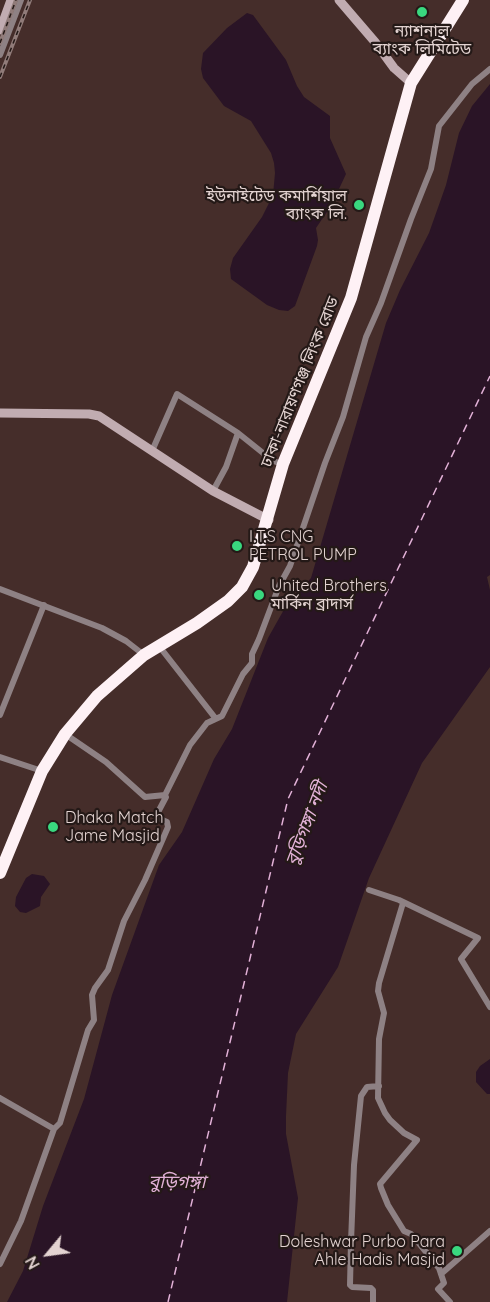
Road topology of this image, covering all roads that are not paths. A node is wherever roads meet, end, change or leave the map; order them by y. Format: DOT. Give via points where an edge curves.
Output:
graph roads {
  1 [pos="21,0"];
  2 [pos="339,0"];
  3 [pos="463,0"];
  4 [pos="6,4"];
  5 [pos="0,30"];
  6 [pos="0,55"];
  7 [pos="490,69"];
  8 [pos="411,83"];
  9 [pos="0,413"];
  10 [pos="238,433"];
  11 [pos="152,451"];
  12 [pos="283,464"];
  13 [pos="213,491"];
  14 [pos="268,520"];
  15 [pos="1,591"];
  16 [pos="44,605"];
  17 [pos="159,646"];
  18 [pos="144,655"];
  19 [pos="0,715"];
  20 [pos="216,719"];
  21 [pos="65,734"];
  22 [pos="0,757"];
  23 [pos="42,771"];
  24 [pos="165,795"];
  25 [pos="0,873"];
  26 [pos="369,890"];
  27 [pos="403,903"];
  28 [pos="490,1007"];
  29 [pos="379,1086"];
  30 [pos="0,1098"];
  31 [pos="54,1129"];
  32 [pos="490,1231"];
  33 [pos="0,1264"];
  34 [pos="441,1275"];
  35 [pos="373,1302"];
  36 [pos="450,1302"];
  1 -- 6 [label="street"];
  2 -- 8 [label="street" via="394,68"];
  3 -- 8 [label="highway, ঢাকা-নারায়ণগঞ্জ লিংক রোড"];
  4 -- 5 [label="street"];
  7 -- 20 [label="street" via="472,84 440,126 431,169 366,337 343,417 290,567 252,654 252,663 222,716"];
  8 -- 12 [label="highway, ঢাকা-নারায়ণগঞ্জ লিংক রোড" via="351,298"];
  9 -- 11 [label="street" via="99,416"];
  10 -- 11 [label="street" via="177,394"];
  10 -- 12 [label="street" via="273,462"];
  10 -- 13 [label="street"];
  11 -- 13 [label="street"];
  12 -- 14 [label="highway, ঢাকা-নারায়ণগঞ্জ লিংক রোড"];
  13 -- 14 [label="street"];
  14 -- 17 [label="highway, ঢাকা-নারায়ণগঞ্জ লিংক রোড" via="253,567 242,587 205,618"];
  15 -- 16 [label="street"];
  16 -- 18 [label="street" via="102,628"];
  16 -- 19 [label="street"];
  17 -- 18 [label="highway, ঢাকা-নারায়ণগঞ্জ লিংক রোড"];
  17 -- 20 [label="street"];
  18 -- 21 [label="highway, ঢাকা-নারায়ণগঞ্জ লিংক রোড" via="97,696"];
  20 -- 24 [label="street" via="207,723 190,745"];
  21 -- 23 [label="highway, ঢাকা-নারায়ণগঞ্জ লিংক রোড"];
  21 -- 24 [label="street" via="106,762 145,797"];
  22 -- 23 [label="street"];
  23 -- 25 [label="highway, ঢাকা-নারায়ণগঞ্জ লিংক রোড"];
  24 -- 31 [label="street" via="157,814 168,827 124,921 108,970 92,995 94,1020 60,1123"];
  26 -- 27 [label="street"];
  27 -- 28 [label="street" via="478,938 462,959"];
  27 -- 29 [label="street" via="379,983 384,1013 379,1039"];
  29 -- 34 [label="street" via="378,1098 385,1113 404,1133 417,1140 380,1184 381,1188 404,1231 434,1260"];
  29 -- 35 [label="street" via="367,1087 361,1096 351,1242 350,1285 371,1288"];
  30 -- 31 [label="street"];
  31 -- 33 [label="street" via="21,1221"];
  32 -- 34 [label="street"];
  34 -- 36 [label="street" via="444,1282 438,1289"];
}
